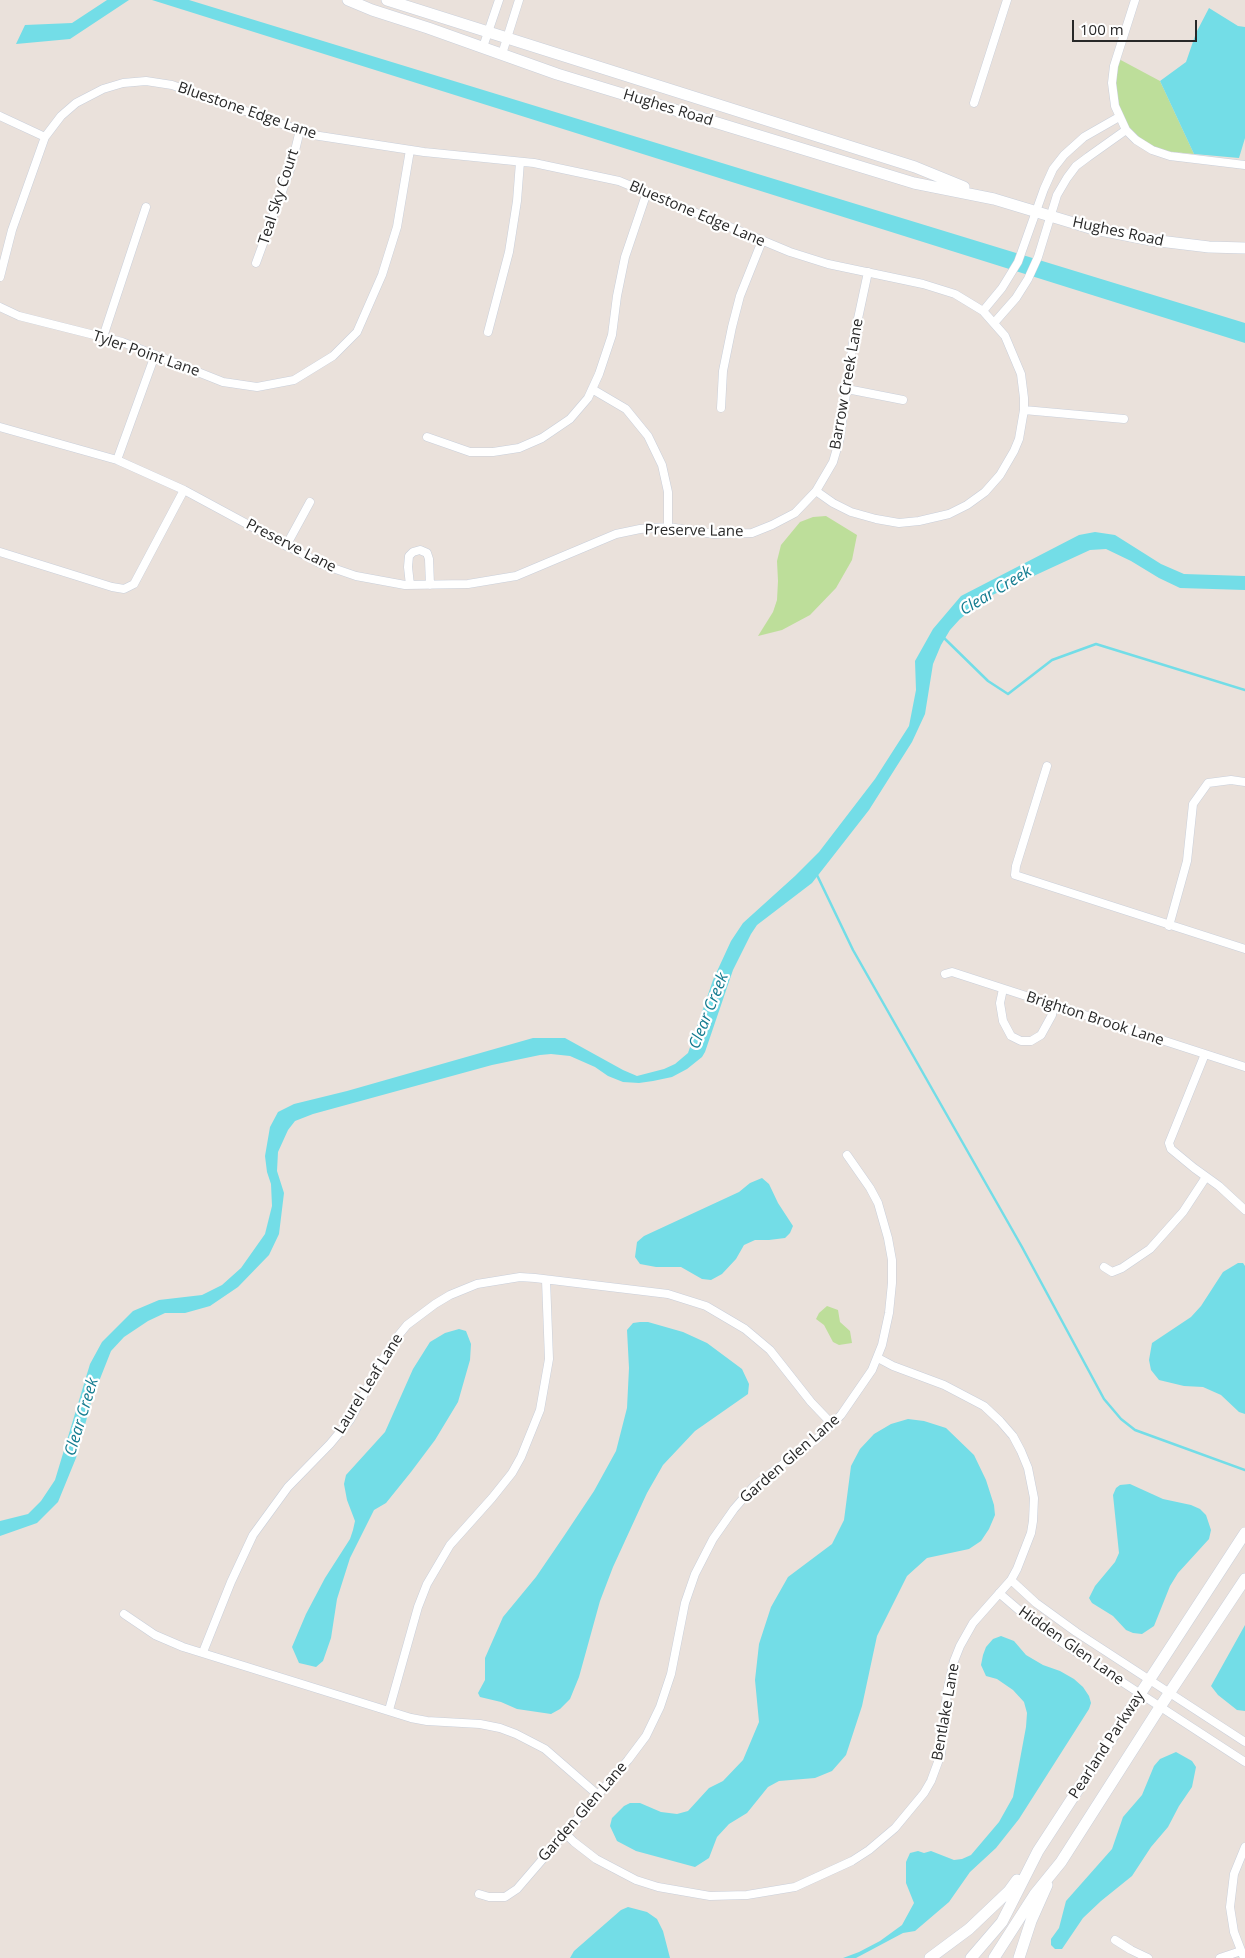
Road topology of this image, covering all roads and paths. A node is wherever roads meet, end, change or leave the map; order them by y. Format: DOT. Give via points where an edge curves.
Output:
graph roads {
  1 [pos="348,0"];
  2 [pos="387,0"];
  3 [pos="499,0"];
  4 [pos="519,0"];
  5 [pos="1007,0"];
  6 [pos="1132,1"];
  7 [pos="488,33"];
  8 [pos="507,39"];
  9 [pos="483,47"];
  10 [pos="502,54"];
  11 [pos="974,103"];
  12 [pos="0,116"];
  13 [pos="1122,124"];
  14 [pos="300,130"];
  15 [pos="45,137"];
  16 [pos="410,150"];
  17 [pos="520,162"];
  18 [pos="1245,163"];
  19 [pos="648,192"];
  20 [pos="994,200"];
  21 [pos="146,207"];
  22 [pos="1036,212"];
  23 [pos="1050,216"];
  24 [pos="762,241"];
  25 [pos="1245,248"];
  26 [pos="256,263"];
  27 [pos="868,272"];
  28 [pos="0,277"];
  29 [pos="0,307"];
  30 [pos="983,311"];
  31 [pos="994,322"];
  32 [pos="488,332"];
  33 [pos="103,337"];
  34 [pos="155,355"];
  35 [pos="592,389"];
  36 [pos="847,389"];
  37 [pos="903,400"];
  38 [pos="721,408"];
  39 [pos="1024,410"];
  40 [pos="1124,419"];
  41 [pos="0,427"];
  42 [pos="427,437"];
  43 [pos="117,460"];
  44 [pos="184,490"];
  45 [pos="816,492"];
  46 [pos="310,502"];
  47 [pos="668,527"];
  48 [pos="286,546"];
  49 [pos="0,552"];
  50 [pos="410,585"];
  51 [pos="430,585"];
  52 [pos="1047,766"];
  53 [pos="1245,782"];
  54 [pos="1169,926"];
  55 [pos="1245,949"];
  56 [pos="945,974"];
  57 [pos="1003,989"];
  58 [pos="1054,1005"];
  59 [pos="1205,1054"];
  60 [pos="1245,1067"];
  61 [pos="847,1155"];
  62 [pos="1206,1177"];
  63 [pos="1245,1210"];
  64 [pos="1104,1267"];
  65 [pos="546,1280"];
  66 [pos="878,1358"];
  67 [pos="832,1424"];
  68 [pos="1245,1533"];
  69 [pos="1245,1579"];
  70 [pos="1010,1580"];
  71 [pos="999,1593"];
  72 [pos="124,1614"];
  73 [pos="204,1652"];
  74 [pos="1150,1680"];
  75 [pos="1170,1693"];
  76 [pos="1140,1694"];
  77 [pos="1160,1707"];
  78 [pos="389,1710"];
  79 [pos="1245,1742"];
  80 [pos="1245,1762"];
  81 [pos="598,1795"];
  82 [pos="566,1834"];
  83 [pos="1245,1847"];
  84 [pos="1038,1851"];
  85 [pos="1061,1862"];
  86 [pos="479,1894"];
  87 [pos="1115,1940"];
  88 [pos="1243,1955"];
  89 [pos="930,1958"];
  90 [pos="971,1958"];
  91 [pos="994,1958"];
  92 [pos="1018,1958"];
  93 [pos="1148,1958"];
  94 [pos="1220,1958"];
  1 -- 9 [label="main road, Hughes Road"];
  2 -- 7 [label="main road, Hughes Road"];
  3 -- 7 [label="street"];
  4 -- 8 [label="street"];
  5 -- 11 [label="street"];
  6 -- 13 [label="street" via="1112,83 1113,99"];
  7 -- 8 [label="main road, Hughes Road"];
  7 -- 9 [label="street"];
  8 -- 10 [label="street"];
  8 -- 20 [label="main road, Hughes Road" via="915,168"];
  9 -- 10 [label="main road, Hughes Road"];
  10 -- 20 [label="main road, Hughes Road" via="557,74 873,171"];
  12 -- 15 [label="street"];
  13 -- 18 [label="street" via="1136,140 1170,156"];
  13 -- 22 [label="street" via="1084,137 1064,155 1047,182"];
  13 -- 23 [label="street" via="1076,166 1057,194"];
  14 -- 15 [label="street, Bluestone Edge Lane" via="172,85 146,81 112,85 83,99 61,116"];
  14 -- 16 [label="street, Bluestone Edge Lane"];
  14 -- 26 [label="street, Teal Sky Court" via="291,167"];
  15 -- 28 [label="street, Bluestone Edge Lane" via="12,230"];
  16 -- 17 [label="street, Bluestone Edge Lane"];
  16 -- 34 [label="street, Tyler Point Lane" via="397,227 382,275 356,332 333,356 294,380 257,387 223,382"];
  17 -- 19 [label="street, Bluestone Edge Lane" via="619,180"];
  17 -- 32 [label="street" via="509,252"];
  19 -- 24 [label="street, Bluestone Edge Lane"];
  19 -- 35 [label="street" via="625,257 612,335"];
  20 -- 22 [label="main road, Hughes Road"];
  21 -- 33 [label="street"];
  22 -- 23 [label="main road, Hughes Road"];
  22 -- 30 [label="street" via="1015,268"];
  23 -- 25 [label="main road, Hughes Road" via="1151,240"];
  23 -- 31 [label="street" via="1028,279"];
  24 -- 27 [label="street, Bluestone Edge Lane" via="828,264"];
  24 -- 38 [label="street" via="740,296 732,327 723,371"];
  27 -- 30 [label="street, Bluestone Edge Lane" via="940,288"];
  27 -- 36 [label="street, Barrow Creek Lane"];
  29 -- 33 [label="street, Tyler Point Lane" via="19,316"];
  30 -- 31 [label="street, Bluestone Edge Lane"];
  31 -- 39 [label="street, Bluestone Edge Lane" via="1018,363"];
  33 -- 34 [label="street, Tyler Point Lane"];
  34 -- 43 [label="street"];
  35 -- 42 [label="street" via="570,419 542,438 519,448 470,452"];
  35 -- 47 [label="street" via="626,409 648,436 662,465 668,492"];
  36 -- 37 [label="street"];
  36 -- 45 [label="street, Barrow Creek Lane" via="834,462"];
  39 -- 40 [label="street"];
  39 -- 45 [label="street, Bluestone Edge Lane" via="1019,439 1000,475 976,499 949,514 919,521 887,521 851,512"];
  41 -- 43 [label="street, Preserve Lane"];
  43 -- 44 [label="street, Preserve Lane"];
  44 -- 48 [label="street, Preserve Lane"];
  44 -- 49 [label="street" via="134,584 124,589"];
  45 -- 47 [label="street, Preserve Lane" via="795,513 752,532 714,534"];
  46 -- 48 [label="street"];
  47 -- 51 [label="street, Preserve Lane" via="616,534 516,576 468,584"];
  48 -- 50 [label="street, Preserve Lane" via="321,564 356,576"];
  50 -- 51 [label="street, Preserve Lane"];
  50 -- 51 [label="street" via="409,556 420,550 429,559"];
  52 -- 54 [label="street" via="1015,876"];
  53 -- 54 [label="street" via="1208,783 1193,804 1187,861"];
  54 -- 55 [label="street"];
  56 -- 57 [label="street, Brighton Brook Lane" via="952,972"];
  57 -- 58 [label="street, Brighton Brook Lane"];
  57 -- 58 [label="street" via="1000,1002 1003,1021 1011,1036 1021,1041 1031,1041 1041,1035"];
  58 -- 59 [label="street, Brighton Brook Lane"];
  59 -- 60 [label="street, Brighton Brook Lane"];
  59 -- 62 [label="street" via="1169,1142 1171,1148"];
  61 -- 66 [label="street, Garden Glen Lane" via="874,1196 892,1260 892,1299"];
  62 -- 63 [label="street"];
  62 -- 64 [label="street" via="1183,1212 1150,1249 1112,1272"];
  65 -- 67 [label="street, Laurel Leaf Lane" via="668,1294 706,1306 745,1328 770,1350"];
  65 -- 73 [label="street, Laurel Leaf Lane" via="520,1277 477,1284 450,1295 407,1325 384,1357 350,1420 288,1487 253,1535"];
  65 -- 78 [label="street" via="549,1359 540,1410 512,1473 450,1545 427,1584"];
  66 -- 67 [label="street, Garden Glen Lane" via="858,1393"];
  66 -- 70 [label="street, Bentlake Lane" via="978,1403 1012,1436 1028,1468 1034,1498 1028,1545"];
  67 -- 81 [label="street, Garden Glen Lane" via="754,1486 713,1539 685,1603 671,1674 660,1707 646,1736"];
  68 -- 74 [label="main road, Pearland Parkway"];
  69 -- 75 [label="main road, Pearland Parkway"];
  70 -- 71 [label="street, Bentlake Lane"];
  70 -- 74 [label="street, Hidden Glen Lane" via="1055,1617"];
  71 -- 76 [label="street, Hidden Glen Lane" via="1045,1631"];
  71 -- 82 [label="street, Bentlake Lane" via="966,1634 954,1661 940,1754 927,1787 895,1828 852,1861 796,1887 747,1895 710,1896 636,1880 596,1859"];
  72 -- 73 [label="street" via="168,1641"];
  73 -- 78 [label="street"];
  74 -- 75 [label="street, Hidden Glen Lane"];
  74 -- 76 [label="main road, Pearland Parkway"];
  75 -- 77 [label="main road, Pearland Parkway"];
  75 -- 79 [label="street, Hidden Glen Lane"];
  76 -- 77 [label="street, Hidden Glen Lane"];
  76 -- 84 [label="main road, Pearland Parkway"];
  77 -- 80 [label="street, Hidden Glen Lane"];
  77 -- 85 [label="main road, Pearland Parkway"];
  78 -- 81 [label="street" via="427,1721 480,1724 516,1734 545,1750"];
  81 -- 82 [label="street, Garden Glen Lane"];
  82 -- 86 [label="street, Garden Glen Lane" via="512,1893 497,1898"];
  83 -- 88 [label="street" via="1234,1874 1230,1906 1234,1932"];
  84 -- 89 [label="main road" via="1009,1891 969,1929"];
  84 -- 90 [label="main road, Pearland Parkway" via="1002,1922"];
  85 -- 91 [label="main road, Pearland Parkway" via="1035,1894"];
  85 -- 92 [label="main road" via="1038,1904"];
  87 -- 93 [label="street"];
  88 -- 94 [label="street"];
}
